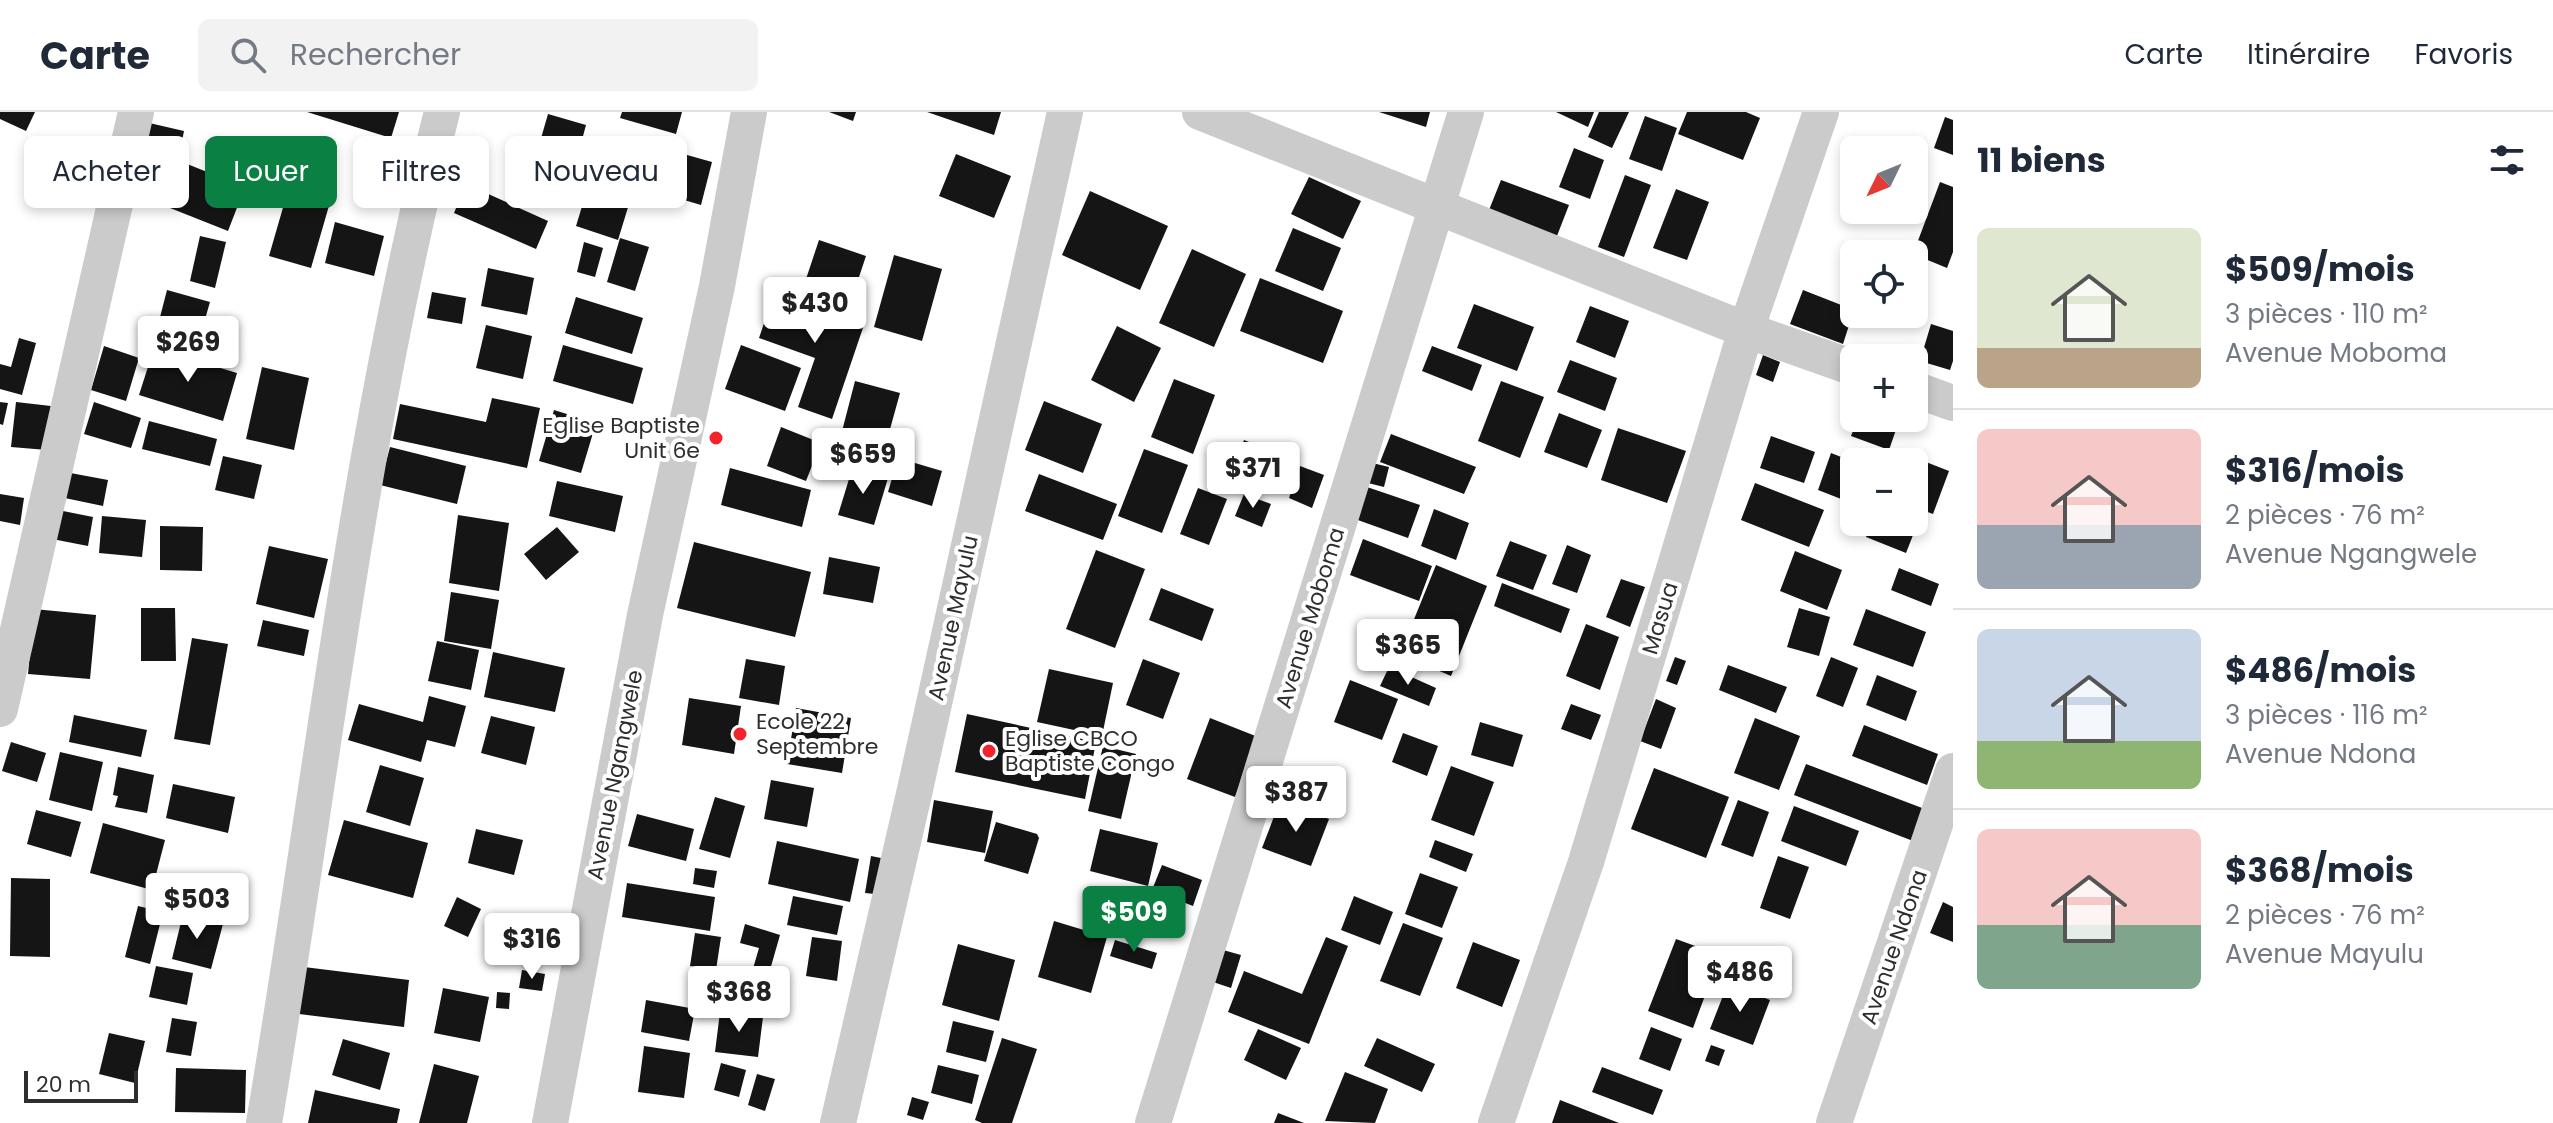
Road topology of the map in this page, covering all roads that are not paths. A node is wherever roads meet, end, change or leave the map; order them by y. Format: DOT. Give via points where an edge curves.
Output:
graph roads {
  1 [pos="136,112"];
  2 [pos="442,112"];
  3 [pos="749,112"];
  4 [pos="1065,112"];
  5 [pos="1200,112"];
  6 [pos="1466,112"];
  7 [pos="1821,112"];
  8 [pos="1436,208"];
  9 [pos="1746,330"];
  10 [pos="1840,363"];
  11 [pos="1928,394"];
  12 [pos="1953,403"];
  13 [pos="0,709"];
  14 [pos="1953,771"];
  15 [pos="264,1123"];
  16 [pos="550,1123"];
  17 [pos="838,1123"];
  18 [pos="1153,1123"];
  19 [pos="1496,1123"];
  20 [pos="1834,1123"];
  1 -- 13 [label="street"];
  2 -- 15 [label="street" via="416,215 343,606"];
  3 -- 16 [label="street, Avenue Ngangwele" via="645,615"];
  4 -- 17 [label="street, Avenue Mayulu"];
  5 -- 8 [label="street"];
  6 -- 8 [label="street, Avenue Moboma"];
  7 -- 9 [label="street, Masua"];
  8 -- 9 [label="street"];
  8 -- 18 [label="street, Avenue Moboma"];
  9 -- 10 [label="street"];
  9 -- 19 [label="street, Masua" via="1586,862"];
  11 -- 12 [label="street"];
  14 -- 20 [label="street, Avenue Ndona"];
}
